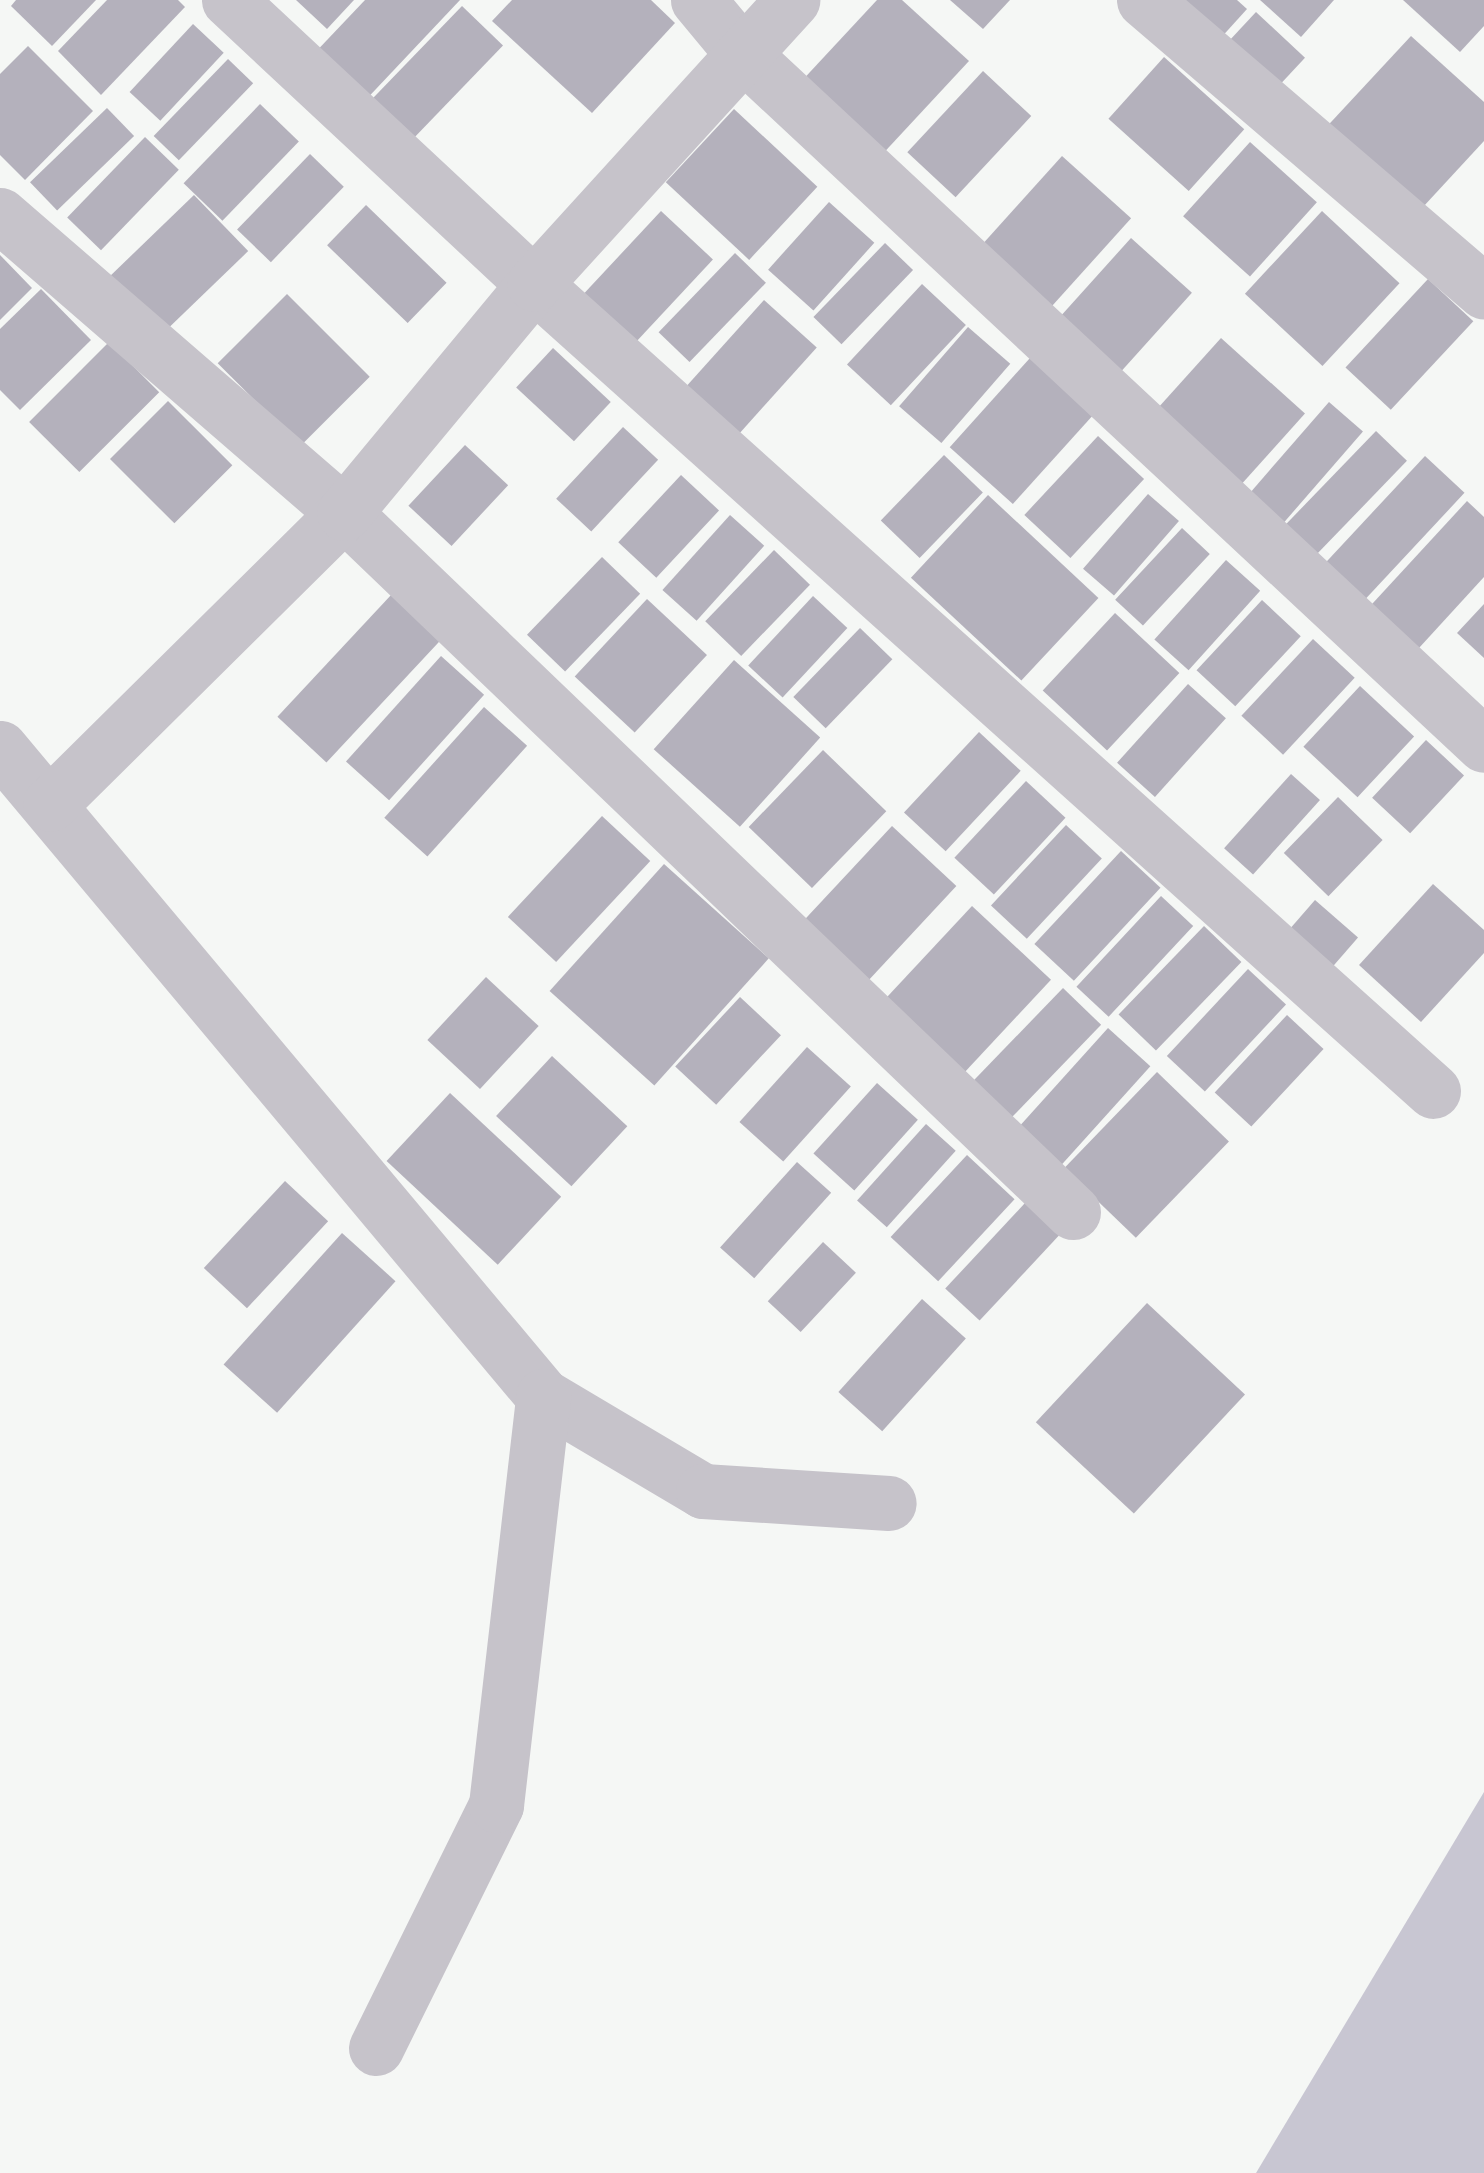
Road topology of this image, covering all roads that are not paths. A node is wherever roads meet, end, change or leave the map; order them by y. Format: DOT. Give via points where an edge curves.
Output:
graph roads {
  1 [pos="229,0"];
  2 [pos="698,0"];
  3 [pos="792,0"];
  4 [pos="1144,0"];
  5 [pos="743,54"];
  6 [pos="0,214"];
  7 [pos="534,284"];
  8 [pos="1484,291"];
  9 [pos="344,513"];
  10 [pos="1484,745"];
  11 [pos="0,748"];
  12 [pos="50,804"];
  13 [pos="1433,1091"];
  14 [pos="1072,1212"];
  15 [pos="543,1396"];
  16 [pos="889,1503"];
  17 [pos="376,2048"];
  1 -- 7 [label="street"];
  2 -- 5 [label="street"];
  3 -- 5 [label="street"];
  4 -- 8 [label="street"];
  5 -- 7 [label="street"];
  5 -- 10 [label="street"];
  6 -- 9 [label="street"];
  7 -- 9 [label="street"];
  7 -- 13 [label="street"];
  9 -- 12 [label="street"];
  9 -- 14 [label="street"];
  11 -- 12 [label="street"];
  12 -- 15 [label="street"];
  15 -- 16 [label="street" via="703,1491"];
  15 -- 17 [label="street" via="496,1804"];
}
